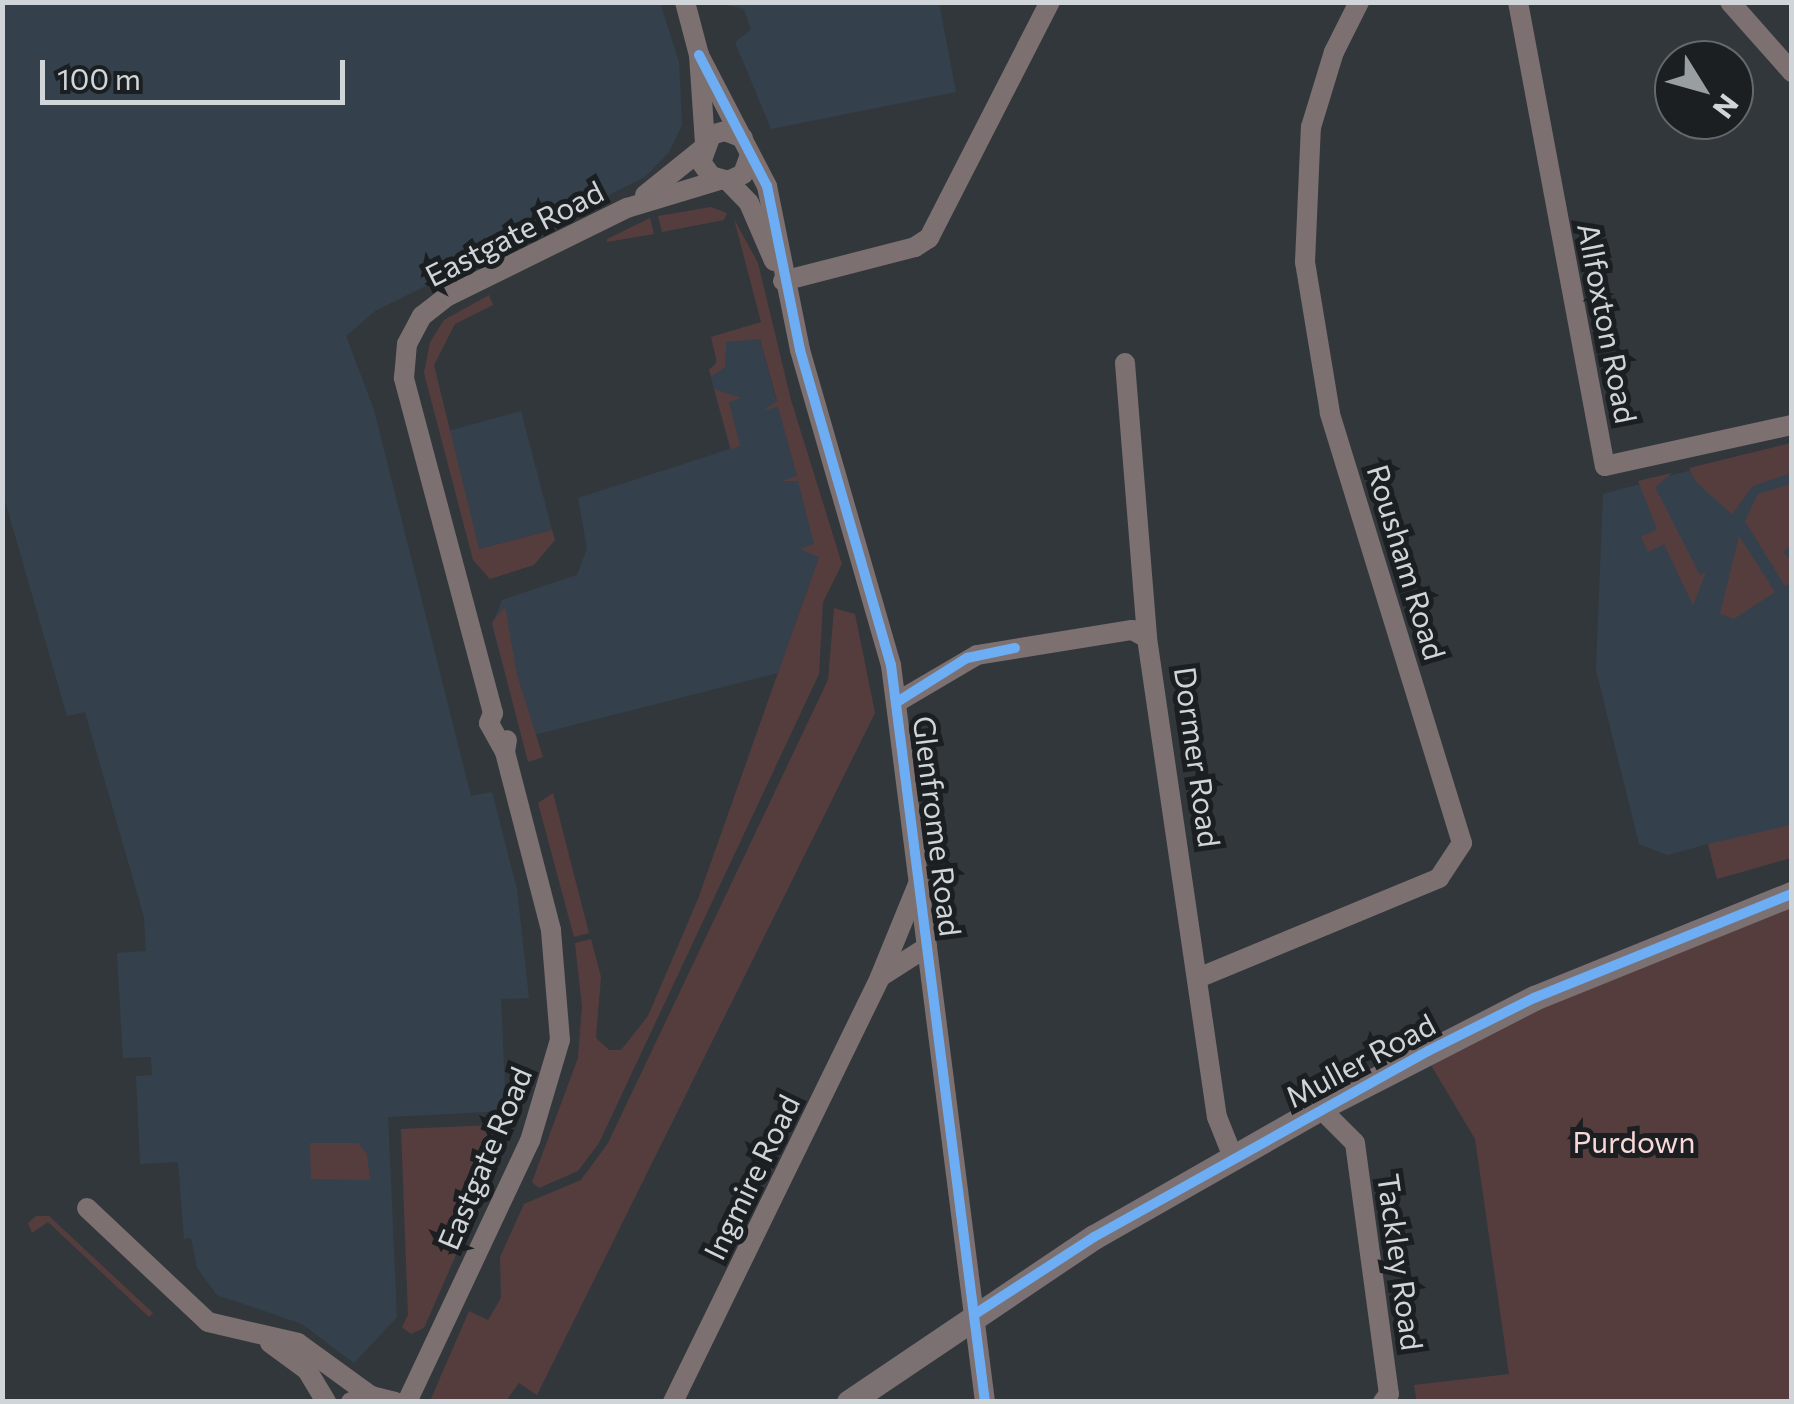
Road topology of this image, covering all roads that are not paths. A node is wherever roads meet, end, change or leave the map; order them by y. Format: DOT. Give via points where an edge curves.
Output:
graph roads {
  1 [pos="685,2"];
  2 [pos="1050,2"];
  3 [pos="1360,2"];
  4 [pos="1518,2"];
  5 [pos="1730,2"];
  6 [pos="699,55"];
  7 [pos="1792,72"];
  8 [pos="703,146"];
  9 [pos="747,147"];
  10 [pos="724,180"];
  11 [pos="627,208"];
  12 [pos="783,281"];
  13 [pos="1125,362"];
  14 [pos="1792,425"];
  15 [pos="1146,638"];
  16 [pos="897,702"];
  17 [pos="919,883"];
  18 [pos="1792,894"];
  19 [pos="928,947"];
  20 [pos="880,977"];
  21 [pos="1198,978"];
  22 [pos="1320,1108"];
  23 [pos="1233,1157"];
  24 [pos="87,1208"];
  25 [pos="975,1314"];
  26 [pos="256,1335"];
  27 [pos="1386,1395"];
  28 [pos="361,1399"];
  29 [pos="326,1402"];
  30 [pos="395,1402"];
  31 [pos="407,1402"];
  32 [pos="673,1402"];
  33 [pos="849,1402"];
  34 [pos="985,1402"];
  1 -- 6 [label="street, Glenfrome Road"];
  2 -- 12 [label="street" via="929,238"];
  3 -- 21 [label="street, Rousham Road" via="1334,52 1311,127 1306,262 1330,413 1462,844 1440,878"];
  4 -- 14 [label="street, Allfoxton Road" via="1605,466"];
  5 -- 7 [label="street"];
  6 -- 8 [label="street, Glenfrome Road"];
  6 -- 9 [label="street, Glenfrome Road"];
  8 -- 9 [label="street" via="726,131"];
  8 -- 10 [label="street" via="705,170"];
  8 -- 11 [label="street, Eastgate Road"];
  9 -- 10 [label="street" via="743,174"];
  9 -- 12 [label="street, Glenfrome Road" via="767,186"];
  10 -- 11 [label="street, Eastgate Road"];
  10 -- 12 [label="street, Glenfrome Road" via="749,203"];
  11 -- 31 [label="street, Eastgate Road" via="434,306 404,353 404,378 493,713 489,723 505,752 551,930 560,1040 530,1141"];
  12 -- 16 [label="street, Glenfrome Road"];
  13 -- 15 [label="street, Dormer Road"];
  15 -- 16 [label="street" via="1132,630 977,655"];
  15 -- 21 [label="street, Dormer Road"];
  16 -- 17 [label="street, Glenfrome Road"];
  17 -- 19 [label="street, Glenfrome Road"];
  17 -- 20 [label="street, Ingmire Road"];
  18 -- 22 [label="main road, Muller Road" via="1534,998"];
  19 -- 20 [label="street"];
  19 -- 25 [label="street, Glenfrome Road"];
  20 -- 32 [label="street, Ingmire Road"];
  21 -- 23 [label="street, Dormer Road" via="1216,1117"];
  22 -- 23 [label="main road, Muller Road"];
  22 -- 27 [label="street, Tackley Road" via="1355,1143"];
  23 -- 25 [label="main road, Muller Road"];
  24 -- 26 [label="street" via="186,1306 218,1327"];
  25 -- 33 [label="main road, Muller Road"];
  25 -- 34 [label="street, Glenfrome Road"];
  26 -- 28 [label="street" via="313,1350"];
  26 -- 29 [label="street" via="294,1358"];
  28 -- 30 [label="street"];
}
